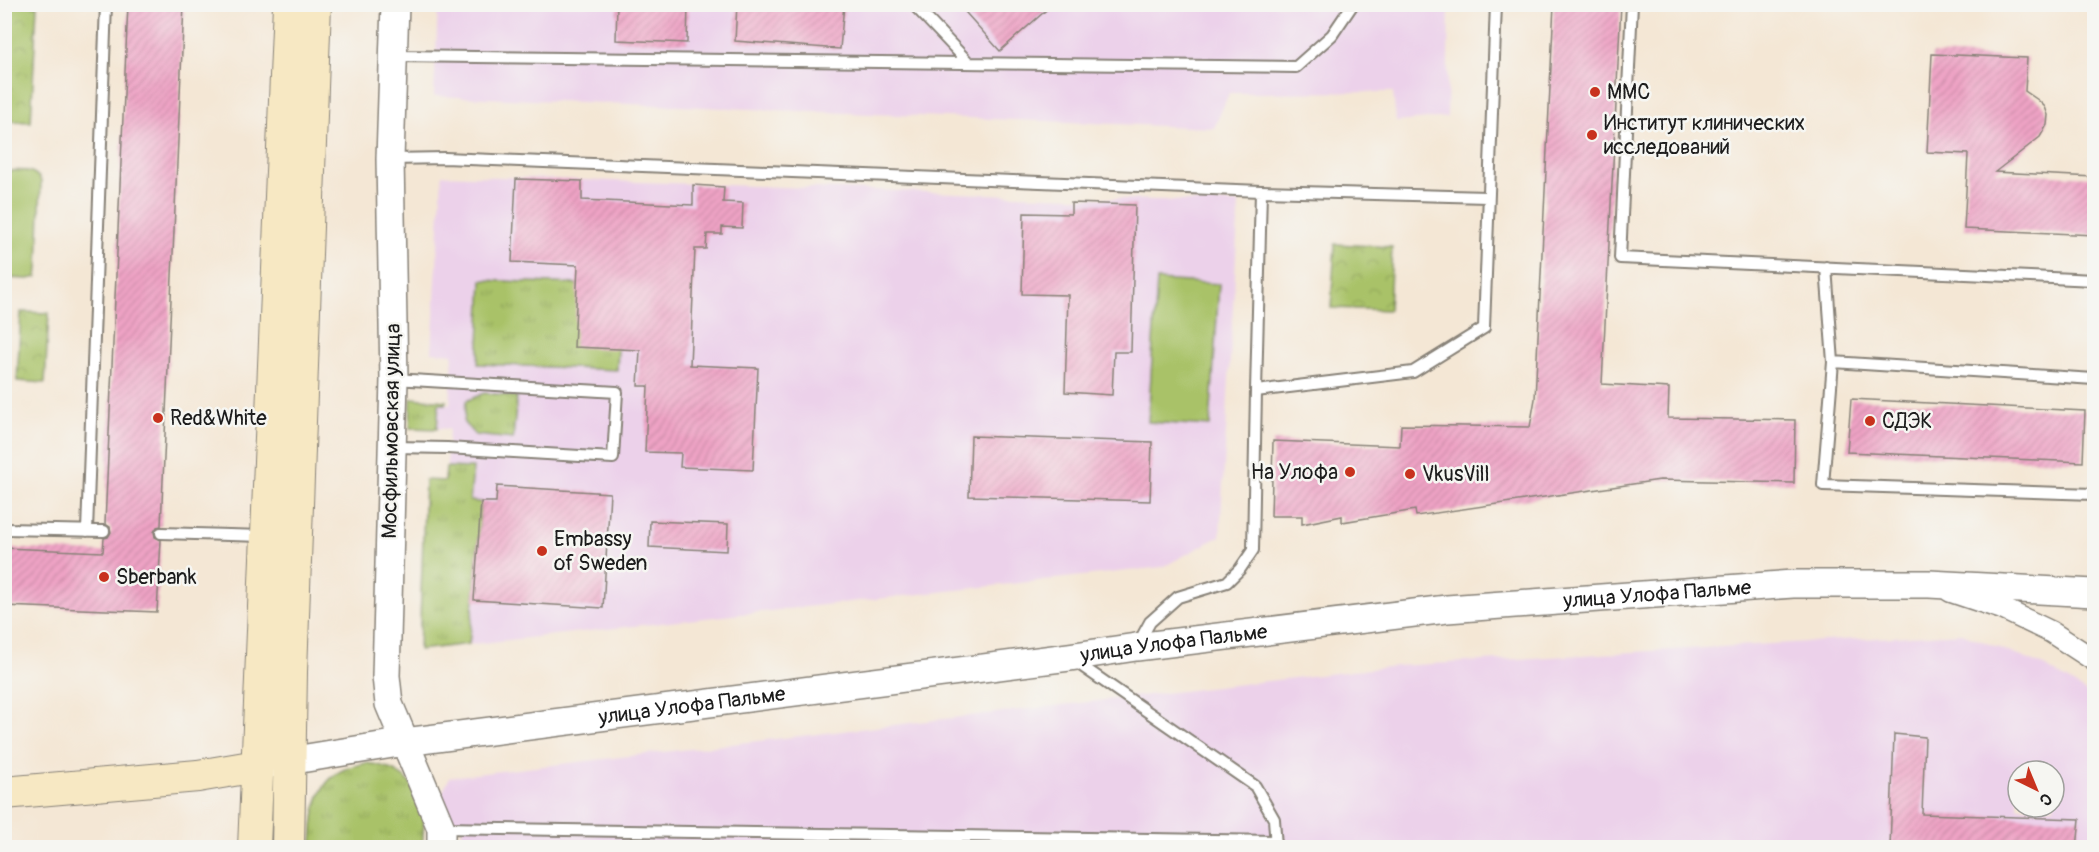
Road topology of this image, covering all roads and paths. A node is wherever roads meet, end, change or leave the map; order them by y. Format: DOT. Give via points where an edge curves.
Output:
graph roads {
  1 [pos="106,4"];
  2 [pos="289,4"];
  3 [pos="315,4"];
  4 [pos="395,4"];
  5 [pos="913,4"];
  6 [pos="1353,4"];
  7 [pos="1496,4"];
  8 [pos="1632,4"];
  9 [pos="394,56"];
  10 [pos="969,63"];
  11 [pos="390,159"];
  12 [pos="1261,191"];
  13 [pos="1488,196"];
  14 [pos="1826,267"];
  15 [pos="2094,280"];
  16 [pos="1833,362"];
  17 [pos="394,379"];
  18 [pos="2094,379"];
  19 [pos="1256,390"];
  20 [pos="392,447"];
  21 [pos="2094,494"];
  22 [pos="4,529"];
  23 [pos="87,531"];
  24 [pos="104,531"];
  25 [pos="161,533"];
  26 [pos="267,536"];
  27 [pos="1929,584"];
  28 [pos="2094,593"];
  29 [pos="1136,647"];
  30 [pos="1069,657"];
  31 [pos="2094,660"];
  32 [pos="405,742"];
  33 [pos="291,761"];
  34 [pos="257,766"];
  35 [pos="4,793"];
  36 [pos="441,838"];
  37 [pos="1276,844"];
  38 [pos="254,848"];
  39 [pos="288,848"];
  1 -- 23 [label="lane"];
  2 -- 26 [label="main road"];
  3 -- 33 [label="main road"];
  4 -- 9 [label="street, Мосфильмовская улица"];
  5 -- 10 [label="lane"];
  6 -- 10 [label="lane" via="1332,34 1296,67"];
  7 -- 13 [label="lane"];
  8 -- 14 [label="lane" via="1620,258"];
  9 -- 10 [label="lane"];
  9 -- 11 [label="street, Мосфильмовская улица"];
  11 -- 12 [label="lane" via="446,158"];
  11 -- 17 [label="street, Мосфильмовская улица"];
  12 -- 13 [label="lane"];
  12 -- 19 [label="lane"];
  13 -- 19 [label="lane" via="1484,328 1413,372"];
  14 -- 15 [label="lane"];
  14 -- 16 [label="lane"];
  16 -- 18 [label="lane"];
  16 -- 21 [label="lane" via="1823,485"];
  17 -- 20 [label="street, Мосфильмовская улица"];
  17 -- 20 [label="lane" via="618,392 613,458"];
  19 -- 29 [label="lane" via="1253,550 1227,582 1178,597 1150,622"];
  20 -- 32 [label="street, Мосфильмовская улица" via="386,676 389,704"];
  22 -- 23 [label="lane"];
  23 -- 24 [label="lane"];
  25 -- 26 [label="lane"];
  26 -- 34 [label="main road"];
  27 -- 28 [label="street, улица Улофа Пальме"];
  27 -- 29 [label="street, улица Улофа Пальме" via="1793,584 1447,609"];
  27 -- 31 [label="street" via="2001,608 2051,632"];
  29 -- 30 [label="street, улица Улофа Пальме"];
  30 -- 32 [label="street, улица Улофа Пальме"];
  30 -- 37 [label="lane" via="1255,786 1274,819"];
  32 -- 33 [label="street, улица Улофа Пальме"];
  32 -- 36 [label="street, Мосфильмовская улица"];
  33 -- 34 [label="street, улица Улофа Пальме"];
  33 -- 39 [label="main road"];
  34 -- 35 [label="main road" via="198,776"];
  34 -- 38 [label="main road"];
  36 -- 37 [label="lane"];
}
